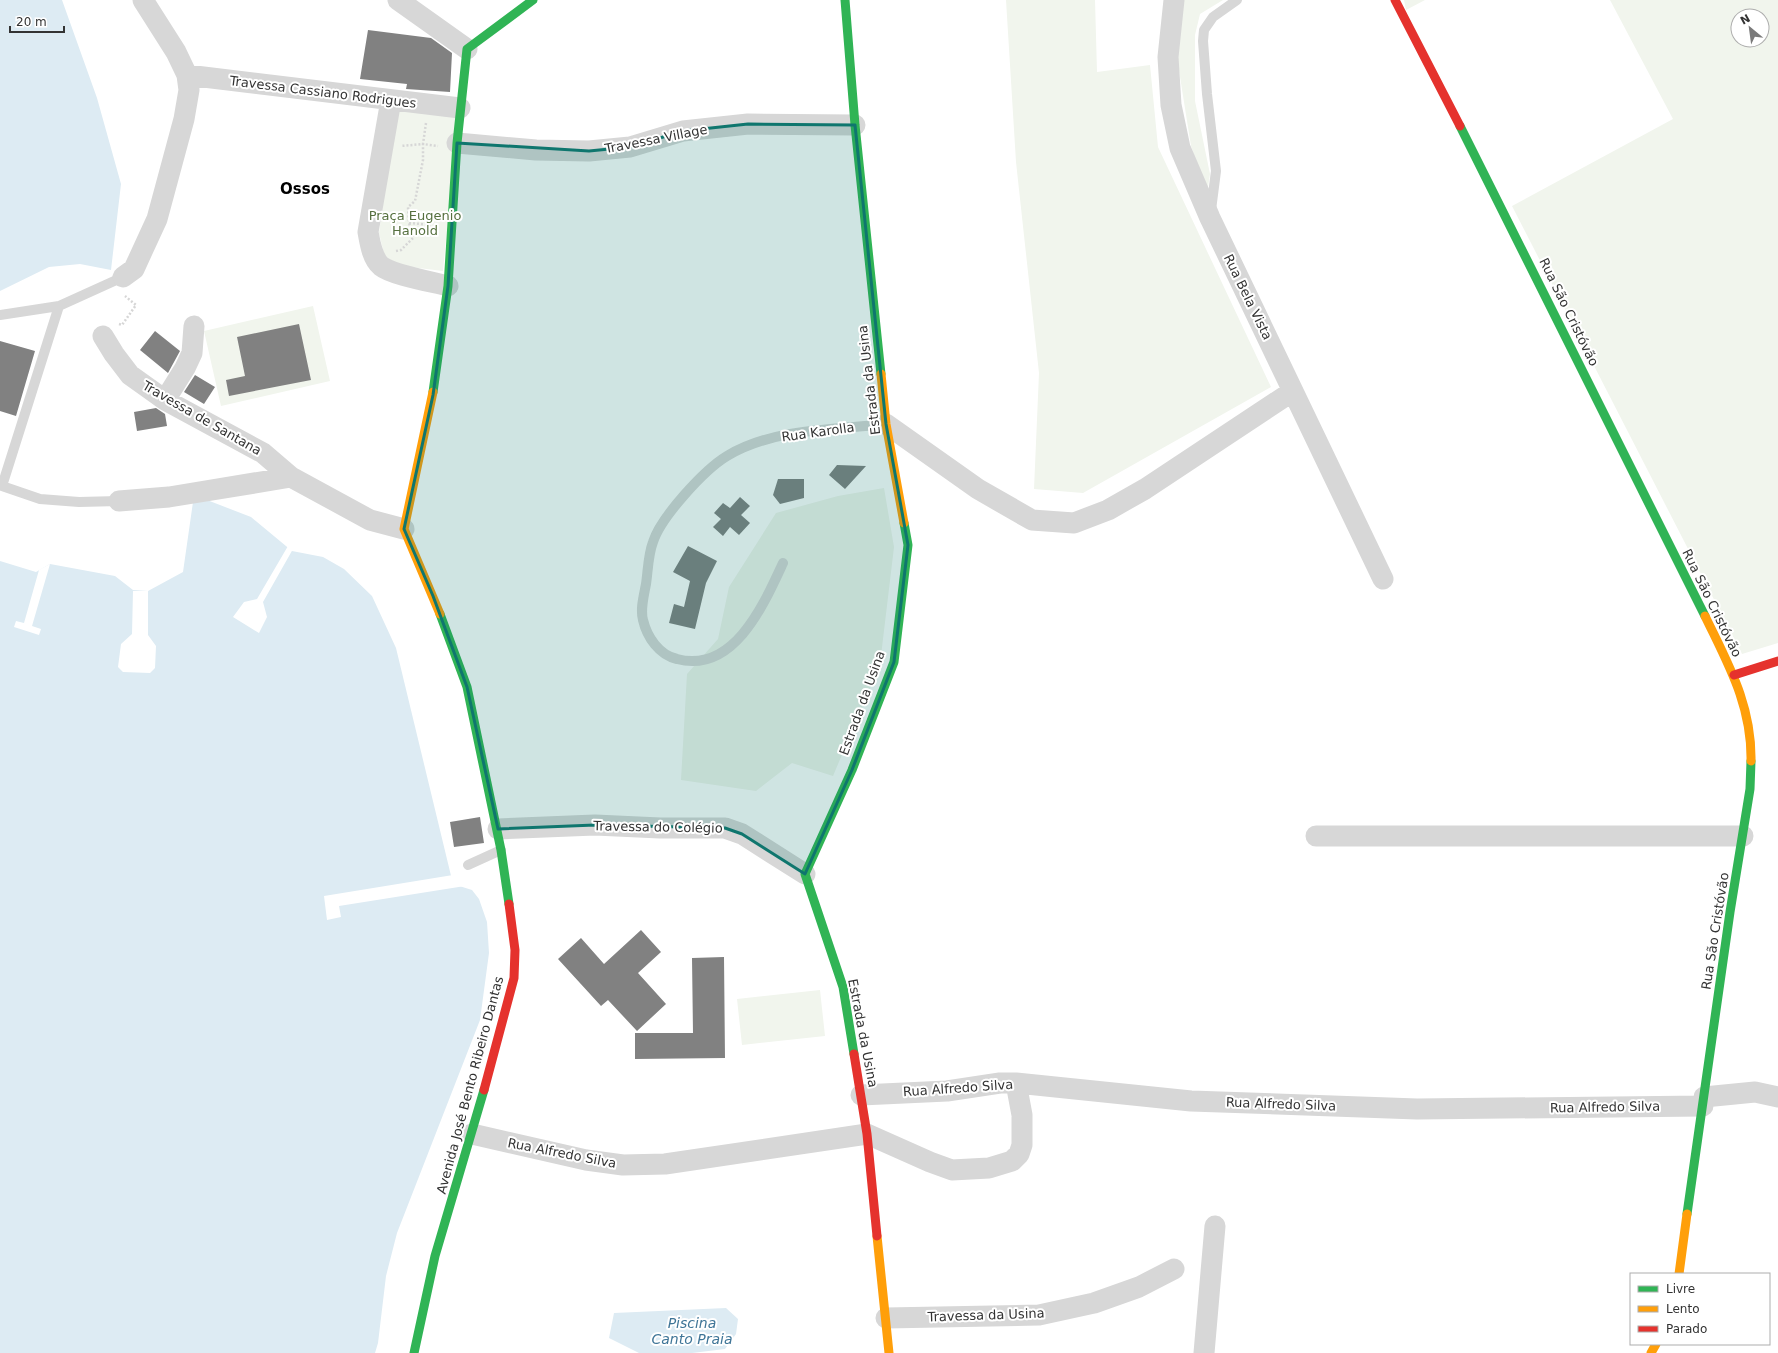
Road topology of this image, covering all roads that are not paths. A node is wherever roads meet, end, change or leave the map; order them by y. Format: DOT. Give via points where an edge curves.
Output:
graph roads {
  1 [pos="143,0"];
  2 [pos="398,0"];
  3 [pos="533,0"];
  4 [pos="845,0"];
  5 [pos="1174,0"];
  6 [pos="1237,0"];
  7 [pos="1395,0"];
  8 [pos="467,49"];
  9 [pos="187,75"];
  10 [pos="391,100"];
  11 [pos="460,108"];
  12 [pos="855,125"];
  13 [pos="457,143"];
  14 [pos="1210,218"];
  15 [pos="128,273"];
  16 [pos="448,286"];
  17 [pos="59,306"];
  18 [pos="0,315"];
  19 [pos="194,326"];
  20 [pos="103,336"];
  21 [pos="1293,391"];
  22 [pos="165,400"];
  23 [pos="886,424"];
  24 [pos="291,477"];
  25 [pos="1,486"];
  26 [pos="119,501"];
  27 [pos="404,529"];
  28 [pos="783,563"];
  29 [pos="1383,579"];
  30 [pos="1778,661"];
  31 [pos="1734,676"];
  32 [pos="498,829"];
  33 [pos="1316,836"];
  34 [pos="1743,836"];
  35 [pos="501,850"];
  36 [pos="468,865"];
  37 [pos="805,874"];
  38 [pos="1016,1083"];
  39 [pos="861,1095"];
  40 [pos="1778,1097"];
  41 [pos="1703,1102"];
  42 [pos="472,1134"];
  43 [pos="867,1134"];
  44 [pos="1215,1226"];
  45 [pos="1174,1269"];
  46 [pos="1679,1273"];
  47 [pos="886,1318"];
  48 [pos="414,1353"];
  49 [pos="889,1353"];
  50 [pos="1204,1353"];
  1 -- 9 [label="street" via="176,52"];
  2 -- 8 [label="street"];
  3 -- 8 [label="main road"];
  4 -- 12 [label="main road, Estrada da Usina"];
  5 -- 14 [label="street, Rua Bela Vista" via="1168,58 1171,106 1180,148"];
  6 -- 14 [label="lane" via="1213,17 1204,30 1207,94 1216,171"];
  7 -- 31 [label="main road, Rua São Cristóvão" via="1499,201"];
  8 -- 11 [label="main road"];
  9 -- 10 [label="street, Travessa Cassiano Rodrigues"];
  9 -- 15 [label="street" via="189,90 184,119 157,219"];
  10 -- 11 [label="street, Travessa Cassiano Rodrigues"];
  10 -- 16 [label="street" via="368,232 370,245 376,260 388,270"];
  11 -- 13 [label="main road"];
  12 -- 13 [label="street, Travessa Village" via="748,124 683,132 630,147 590,151 536,150"];
  12 -- 23 [label="main road, Estrada da Usina"];
  13 -- 16 [label="main road"];
  14 -- 21 [label="street, Rua Bela Vista"];
  15 -- 17 [label="lane"];
  16 -- 27 [label="main road" via="433,395"];
  17 -- 18 [label="lane"];
  17 -- 25 [label="lane"];
  19 -- 22 [label="street" via="192,353"];
  20 -- 22 [label="street, Travessa de Santana" via="130,375"];
  21 -- 23 [label="street" via="1145,489 1108,510 1074,523 1032,520 978,488"];
  21 -- 29 [label="street, Rua Bela Vista"];
  22 -- 24 [label="street, Travessa de Santana" via="263,453"];
  23 -- 28 [label="lane, Rua Karolla" via="794,433 753,444 727,456 706,473 666,517 653,542 643,619 657,648 670,658 686,662 702,662 727,649 747,631"];
  23 -- 37 [label="main road, Estrada da Usina" via="908,545 894,662 852,770"];
  24 -- 26 [label="street" via="169,497"];
  24 -- 27 [label="street, Travessa de Santana" via="370,520"];
  25 -- 26 [label="lane" via="40,499 79,502"];
  27 -- 32 [label="main road, Avenida José Bento Ribeiro Dantas" via="433,596 467,687"];
  30 -- 31 [label="main road"];
  31 -- 34 [label="main road, Rua São Cristóvão" via="1744,702 1752,743 1750,788"];
  32 -- 35 [label="main road, Avenida José Bento Ribeiro Dantas"];
  32 -- 37 [label="street, Travessa do Colégio" via="595,825 725,828 742,834"];
  33 -- 34 [label="street"];
  34 -- 41 [label="main road, Rua São Cristóvão"];
  35 -- 36 [label="lane"];
  35 -- 42 [label="main road, Avenida José Bento Ribeiro Dantas" via="515,950 514,978"];
  37 -- 39 [label="main road, Estrada da Usina" via="843,987"];
  38 -- 39 [label="street, Rua Alfredo Silva" via="947,1091"];
  38 -- 41 [label="street, Rua Alfredo Silva" via="1191,1101 1402,1108"];
  38 -- 43 [label="street" via="1022,1115 1022,1145 1019,1154 1006,1163 989,1168 952,1170"];
  39 -- 43 [label="main road, Estrada da Usina"];
  40 -- 41 [label="street, Rua Alfredo Silva" via="1755,1092"];
  41 -- 46 [label="main road, Rua São Cristóvão"];
  42 -- 43 [label="street, Rua Alfredo Silva" via="586,1160 623,1165 665,1164"];
  42 -- 48 [label="main road, Avenida José Bento Ribeiro Dantas" via="435,1256"];
  43 -- 47 [label="main road, Estrada da Usina"];
  44 -- 50 [label="street"];
  45 -- 47 [label="street, Travessa da Usina" via="1139,1287 1094,1303 1039,1315"];
  47 -- 49 [label="main road, Estrada da Usina"];
}
